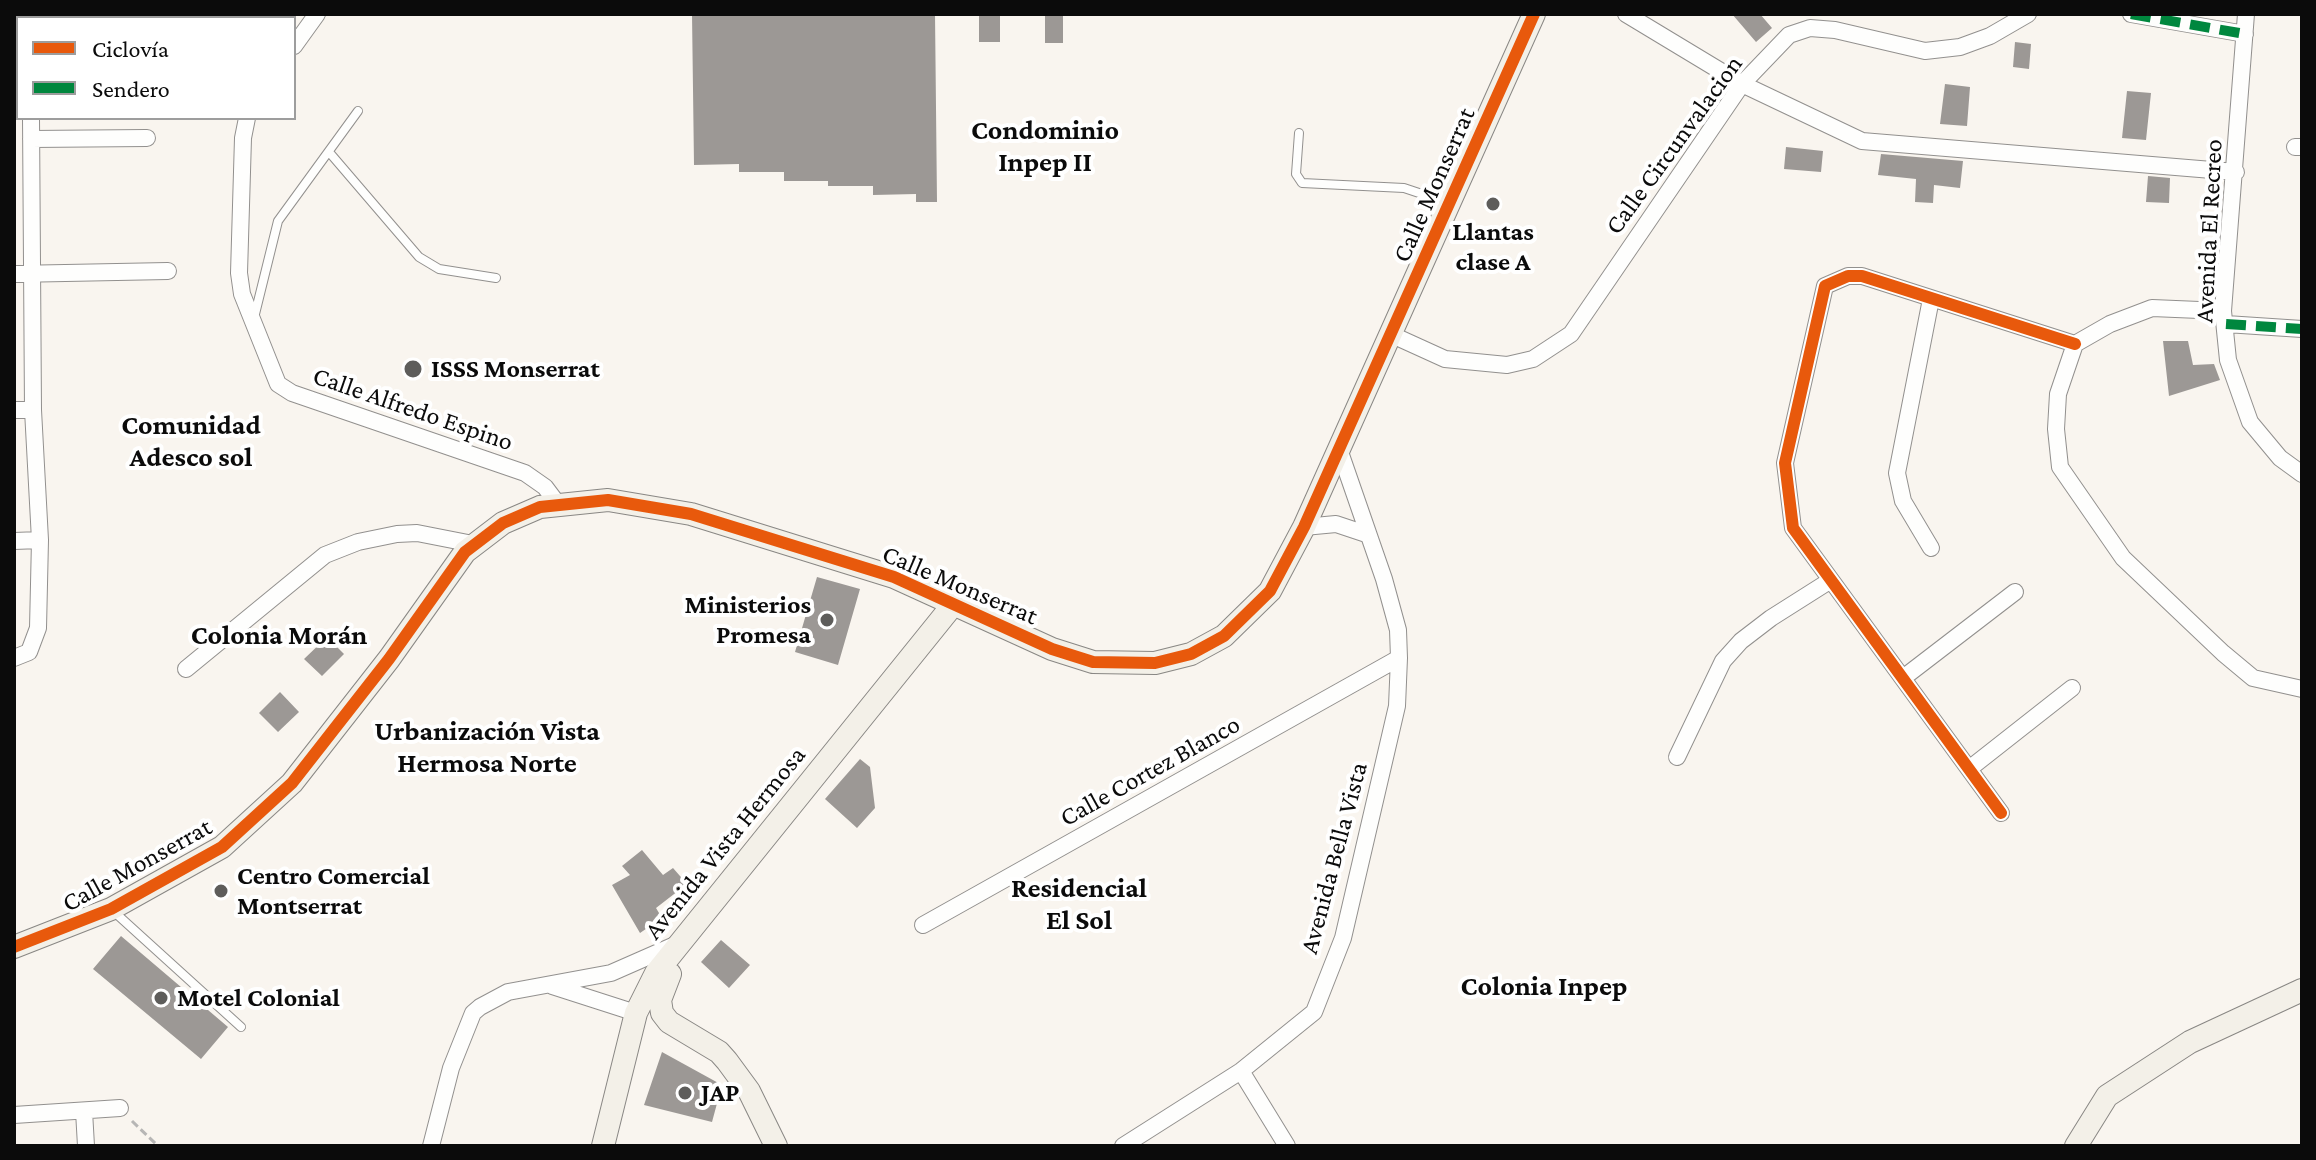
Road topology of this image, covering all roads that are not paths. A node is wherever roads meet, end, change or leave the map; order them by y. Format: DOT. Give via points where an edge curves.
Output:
graph roads {
  1 [pos="317,14"];
  2 [pos="1534,14"];
  3 [pos="1626,14"];
  4 [pos="2028,14"];
  5 [pos="2131,14"];
  6 [pos="2246,14"];
  7 [pos="2245,34"];
  8 [pos="296,43"];
  9 [pos="1742,84"];
  10 [pos="358,111"];
  11 [pos="31,120"];
  12 [pos="247,120"];
  13 [pos="1299,133"];
  14 [pos="147,138"];
  15 [pos="31,139"];
  16 [pos="329,152"];
  17 [pos="2236,172"];
  18 [pos="1449,203"];
  19 [pos="168,271"];
  20 [pos="14,274"];
  21 [pos="34,274"];
  22 [pos="496,278"];
  23 [pos="1931,299"];
  24 [pos="2225,317"];
  25 [pos="253,323"];
  26 [pos="2302,329"];
  27 [pos="1390,334"];
  28 [pos="2075,344"];
  29 [pos="14,410"];
  30 [pos="33,410"];
  31 [pos="1340,452"];
  32 [pos="2302,474"];
  33 [pos="557,503"];
  34 [pos="1304,527"];
  35 [pos="1366,534"];
  36 [pos="40,540"];
  37 [pos="14,541"];
  38 [pos="473,544"];
  39 [pos="1931,548"];
  40 [pos="1831,580"];
  41 [pos="2015,592"];
  42 [pos="952,606"];
  43 [pos="14,658"];
  44 [pos="1399,658"];
  45 [pos="186,669"];
  46 [pos="1903,678"];
  47 [pos="2072,688"];
  48 [pos="2302,689"];
  49 [pos="1677,757"];
  50 [pos="1969,769"];
  51 [pos="2001,813"];
  52 [pos="111,909"];
  53 [pos="923,925"];
  54 [pos="685,940"];
  55 [pos="14,947"];
  56 [pos="547,985"];
  57 [pos="2302,990"];
  58 [pos="636,1013"];
  59 [pos="669,1022"];
  60 [pos="241,1027"];
  61 [pos="1241,1071"];
  62 [pos="618,1083"];
  63 [pos="120,1108"];
  64 [pos="84,1111"];
  65 [pos="14,1115"];
  66 [pos="86,1146"];
  67 [pos="431,1146"];
  68 [pos="603,1146"];
  69 [pos="776,1146"];
  70 [pos="1123,1146"];
  71 [pos="1287,1146"];
  72 [pos="2076,1146"];
  1 -- 8 [label="street"];
  2 -- 18 [label="street, Calle Monserrat"];
  3 -- 9 [label="street"];
  4 -- 9 [label="street, Calle Circunvalacion" via="1970,43 1925,51 1810,28 1789,35"];
  5 -- 7 [label="street"];
  6 -- 7 [label="street, Avenida El Recreo"];
  7 -- 17 [label="street, Avenida El Recreo"];
  9 -- 17 [label="street" via="1862,141"];
  9 -- 27 [label="street, Calle Circunvalacion" via="1571,334 1533,359 1507,365 1445,359"];
  10 -- 16 [label="lane"];
  11 -- 15 [label="street"];
  12 -- 25 [label="street, Calle Alfredo Espino" via="239,273"];
  13 -- 18 [label="lane" via="1296,174 1302,183 1404,188"];
  14 -- 15 [label="street"];
  15 -- 21 [label="street"];
  16 -- 22 [label="lane" via="419,257 439,269"];
  16 -- 25 [label="lane" via="278,221"];
  17 -- 24 [label="street, Avenida El Recreo"];
  18 -- 27 [label="street, Calle Monserrat"];
  19 -- 21 [label="street"];
  20 -- 21 [label="street"];
  21 -- 30 [label="street"];
  23 -- 28 [label="street"];
  23 -- 39 [label="street" via="1897,473 1903,501"];
  23 -- 40 [label="street" via="1862,276 1825,286 1785,463 1793,528"];
  24 -- 26 [label="street"];
  24 -- 28 [label="street" via="2152,308"];
  24 -- 32 [label="street, Avenida El Recreo" via="2228,360 2250,422 2280,458"];
  25 -- 33 [label="street, Calle Alfredo Espino" via="284,389 512,467 538,481"];
  27 -- 31 [label="street, Calle Monserrat"];
  28 -- 48 [label="street" via="2058,394 2056,429 2060,467 2090,514 2123,558 2253,678"];
  29 -- 30 [label="street"];
  30 -- 36 [label="street"];
  31 -- 34 [label="street, Calle Monserrat"];
  31 -- 35 [label="street, Avenida Bella Vista"];
  33 -- 38 [label="street, Calle Monserrat" via="516,516"];
  33 -- 42 [label="street, Calle Monserrat" via="608,500 691,514 894,577"];
  34 -- 35 [label="street" via="1336,524"];
  34 -- 42 [label="street, Calle Monserrat" via="1270,591 1241,623 1191,654 1155,663 1117,665 1070,656"];
  35 -- 44 [label="street, Avenida Bella Vista" via="1398,630"];
  36 -- 37 [label="street"];
  36 -- 43 [label="street" via="38,628 29,652"];
  38 -- 45 [label="street" via="397,534 325,555"];
  38 -- 52 [label="street, Calle Monserrat" via="292,783 222,847"];
  40 -- 46 [label="street"];
  40 -- 49 [label="street" via="1751,633 1723,661"];
  41 -- 46 [label="street"];
  42 -- 54 [label="street, Avenida Vista Hermosa"];
  44 -- 53 [label="street, Calle Cortez Blanco"];
  44 -- 61 [label="street, Avenida Bella Vista" via="1397,706 1343,938 1314,1012"];
  46 -- 50 [label="street"];
  47 -- 50 [label="street"];
  50 -- 51 [label="street"];
  52 -- 55 [label="street, Calle Monserrat"];
  52 -- 60 [label="lane"];
  54 -- 56 [label="street" via="611,973"];
  54 -- 58 [label="street, Avenida Vista Hermosa" via="656,973"];
  54 -- 59 [label="street" via="660,1000"];
  56 -- 58 [label="street"];
  56 -- 67 [label="street" via="508,992 473,1013 451,1068"];
  57 -- 72 [label="street" via="2190,1042 2107,1096"];
  58 -- 62 [label="street, Avenida Vista Hermosa"];
  59 -- 62 [label="street" via="643,1030"];
  59 -- 69 [label="street" via="727,1061 749,1091"];
  61 -- 70 [label="street, Avenida Bella Vista"];
  61 -- 71 [label="street"];
  62 -- 68 [label="street, Avenida Vista Hermosa"];
  63 -- 64 [label="street"];
  64 -- 65 [label="street"];
  64 -- 66 [label="street"];
}
